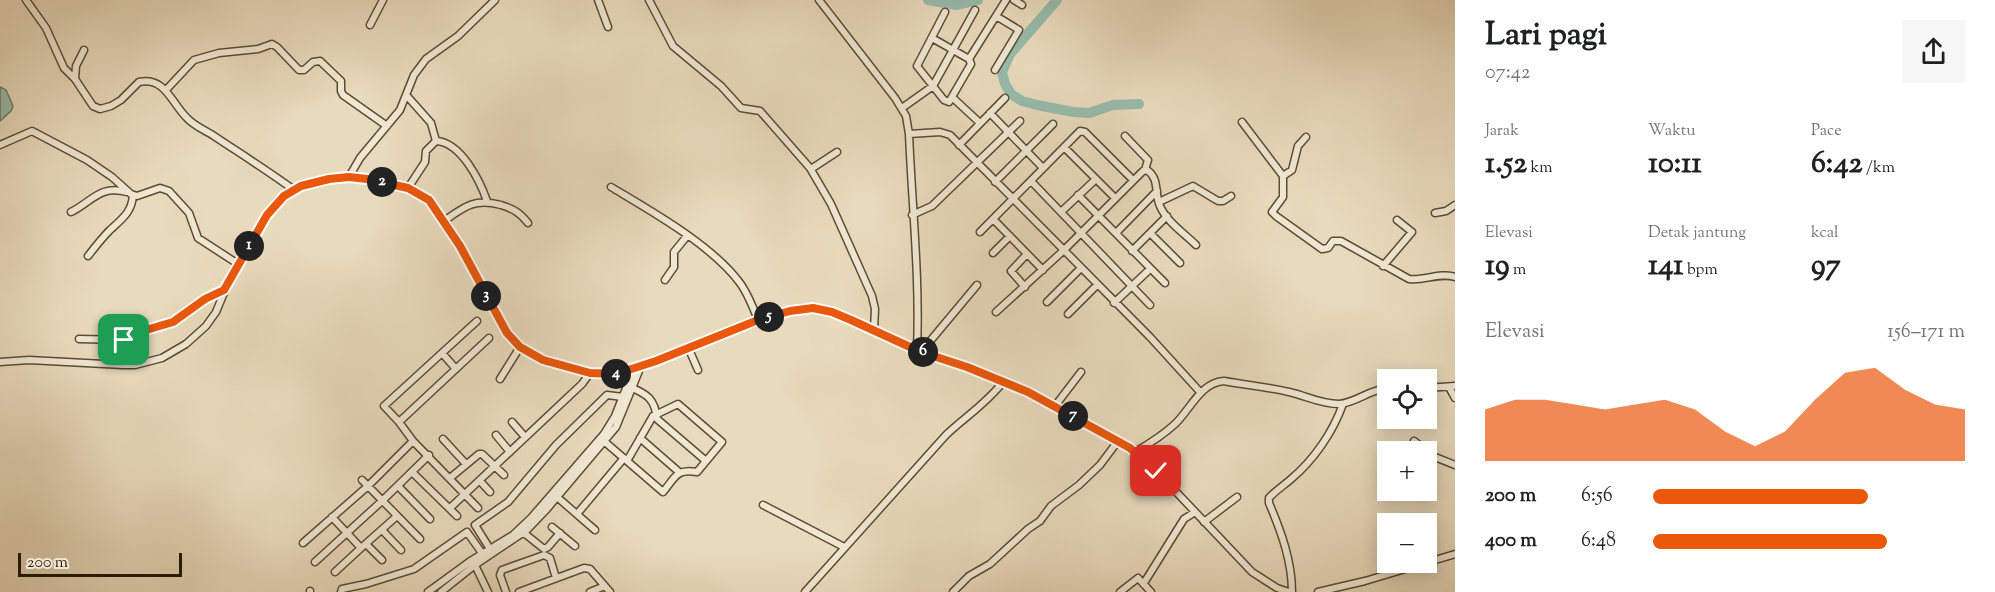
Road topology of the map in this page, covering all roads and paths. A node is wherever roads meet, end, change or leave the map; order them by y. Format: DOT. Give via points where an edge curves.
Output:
graph roads {
  1 [pos="26,0"];
  2 [pos="383,0"];
  3 [pos="495,0"];
  4 [pos="598,0"];
  5 [pos="649,0"];
  6 [pos="819,0"];
  7 [pos="1006,0"];
  8 [pos="1014,0"];
  9 [pos="1022,5"];
  10 [pos="975,10"];
  11 [pos="945,12"];
  12 [pos="996,16"];
  13 [pos="370,25"];
  14 [pos="608,27"];
  15 [pos="932,38"];
  16 [pos="84,50"];
  17 [pos="954,50"];
  18 [pos="969,59"];
  19 [pos="995,70"];
  20 [pos="75,79"];
  21 [pos="933,86"];
  22 [pos="166,90"];
  23 [pos="407,96"];
  24 [pos="953,98"];
  25 [pos="1005,98"];
  26 [pos="902,108"];
  27 [pos="990,113"];
  28 [pos="1020,121"];
  29 [pos="1242,122"];
  30 [pos="980,123"];
  31 [pos="1053,124"];
  32 [pos="387,126"];
  33 [pos="1008,132"];
  34 [pos="909,134"];
  35 [pos="1125,136"];
  36 [pos="1306,137"];
  37 [pos="436,141"];
  38 [pos="0,145"];
  39 [pos="959,145"];
  40 [pos="1064,147"];
  41 [pos="1026,151"];
  42 [pos="837,152"];
  43 [pos="976,162"];
  44 [pos="1043,168"];
  45 [pos="811,169"];
  46 [pos="1145,170"];
  47 [pos="1283,176"];
  48 [pos="349,177"];
  49 [pos="1096,179"];
  50 [pos="1133,180"];
  51 [pos="1030,181"];
  52 [pos="995,182"];
  53 [pos="611,187"];
  54 [pos="408,188"];
  55 [pos="294,190"];
  56 [pos="1157,191"];
  57 [pos="130,194"];
  58 [pos="1078,195"];
  59 [pos="1231,196"];
  60 [pos="1115,198"];
  61 [pos="1012,199"];
  62 [pos="487,201"];
  63 [pos="1159,202"];
  64 [pos="1455,205"];
  65 [pos="71,212"];
  66 [pos="1061,212"];
  67 [pos="1435,213"];
  68 [pos="912,215"];
  69 [pos="1098,215"];
  70 [pos="1167,216"];
  71 [pos="993,219"];
  72 [pos="1397,220"];
  73 [pos="444,221"];
  74 [pos="528,224"];
  75 [pos="980,232"];
  76 [pos="1081,233"];
  77 [pos="1116,233"];
  78 [pos="1150,233"];
  79 [pos="687,236"];
  80 [pos="1010,237"];
  81 [pos="1196,245"];
  82 [pos="1063,251"];
  83 [pos="1132,251"];
  84 [pos="993,253"];
  85 [pos="1027,254"];
  86 [pos="88,256"];
  87 [pos="1180,263"];
  88 [pos="238,264"];
  89 [pos="1383,266"];
  90 [pos="1081,268"];
  91 [pos="1150,268"];
  92 [pos="1042,270"];
  93 [pos="1455,277"];
  94 [pos="665,280"];
  95 [pos="1165,283"];
  96 [pos="977,285"];
  97 [pos="1097,285"];
  98 [pos="1132,286"];
  99 [pos="1026,287"];
  100 [pos="223,293"];
  101 [pos="1047,302"];
  102 [pos="1114,303"];
  103 [pos="1150,305"];
  104 [pos="996,312"];
  105 [pos="1068,314"];
  106 [pos="758,320"];
  107 [pos="477,321"];
  108 [pos="874,330"];
  109 [pos="79,339"];
  110 [pos="489,339"];
  111 [pos="519,350"];
  112 [pos="690,351"];
  113 [pos="919,351"];
  114 [pos="442,353"];
  115 [pos="0,362"];
  116 [pos="638,367"];
  117 [pos="456,369"];
  118 [pos="698,370"];
  119 [pos="1081,372"];
  120 [pos="589,375"];
  121 [pos="500,379"];
  122 [pos="1452,386"];
  123 [pos="999,387"];
  124 [pos="1437,387"];
  125 [pos="630,388"];
  126 [pos="1377,390"];
  127 [pos="1201,393"];
  128 [pos="623,397"];
  129 [pos="1455,398"];
  130 [pos="1343,404"];
  131 [pos="1055,406"];
  132 [pos="657,414"];
  133 [pos="399,422"];
  134 [pos="512,422"];
  135 [pos="496,435"];
  136 [pos="525,437"];
  137 [pos="640,438"];
  138 [pos="443,439"];
  139 [pos="413,441"];
  140 [pos="605,442"];
  141 [pos="1116,443"];
  142 [pos="510,452"];
  143 [pos="1135,452"];
  144 [pos="429,455"];
  145 [pos="626,459"];
  146 [pos="1437,459"];
  147 [pos="706,461"];
  148 [pos="466,464"];
  149 [pos="1455,465"];
  150 [pos="495,466"];
  151 [pos="412,472"];
  152 [pos="680,472"];
  153 [pos="504,475"];
  154 [pos="450,478"];
  155 [pos="362,480"];
  156 [pos="480,481"];
  157 [pos="368,486"];
  158 [pos="398,486"];
  159 [pos="490,492"];
  160 [pos="465,495"];
  161 [pos="1237,496"];
  162 [pos="557,497"];
  163 [pos="383,500"];
  164 [pos="763,505"];
  165 [pos="450,508"];
  166 [pos="478,508"];
  167 [pos="1192,513"];
  168 [pos="577,514"];
  169 [pos="398,516"];
  170 [pos="457,516"];
  171 [pos="332,517"];
  172 [pos="430,519"];
  173 [pos="1204,522"];
  174 [pos="552,527"];
  175 [pos="382,530"];
  176 [pos="595,530"];
  177 [pos="346,533"];
  178 [pos="524,533"];
  179 [pos="560,533"];
  180 [pos="420,539"];
  181 [pos="303,543"];
  182 [pos="363,546"];
  183 [pos="575,546"];
  184 [pos="844,547"];
  185 [pos="490,549"];
  186 [pos="402,550"];
  187 [pos="1455,554"];
  188 [pos="484,556"];
  189 [pos="382,560"];
  190 [pos="315,562"];
  191 [pos="473,563"];
  192 [pos="335,572"];
  193 [pos="556,578"];
  194 [pos="1141,581"];
  195 [pos="607,589"];
  196 [pos="344,591"];
  197 [pos="428,592"];
  198 [pos="441,592"];
  199 [pos="487,592"];
  200 [pos="506,592"];
  201 [pos="519,592"];
  202 [pos="590,592"];
  203 [pos="804,592"];
  204 [pos="953,592"];
  205 [pos="1120,592"];
  206 [pos="1151,592"];
  207 [pos="1290,592"];
  208 [pos="1318,592"];
  1 -- 20 [label="street" via="64,68"];
  2 -- 13 [label="street"];
  3 -- 23 [label="street" via="459,36 426,59 414,75"];
  4 -- 14 [label="street"];
  5 -- 45 [label="street" via="673,46 741,108 760,111"];
  6 -- 26 [label="street"];
  7 -- 12 [label="street"];
  8 -- 9 [label="street"];
  10 -- 17 [label="street"];
  11 -- 15 [label="street"];
  12 -- 18 [label="street"];
  12 -- 19 [label="street" via="1019,30"];
  15 -- 17 [label="street"];
  15 -- 21 [label="street" via="917,66"];
  16 -- 20 [label="street"];
  17 -- 18 [label="street"];
  17 -- 21 [label="street"];
  18 -- 24 [label="street" via="971,64"];
  20 -- 22 [label="street" via="90,103 100,109 121,100 139,82 152,81"];
  21 -- 24 [label="street" via="946,101"];
  21 -- 26 [label="street"];
  22 -- 32 [label="street" via="194,60 274,45 299,70 320,61 341,81 343,95"];
  22 -- 55 [label="street" via="188,120"];
  23 -- 32 [label="street"];
  23 -- 37 [label="street" via="431,123"];
  24 -- 30 [label="street"];
  25 -- 27 [label="street"];
  26 -- 34 [label="street"];
  27 -- 30 [label="street"];
  27 -- 33 [label="street"];
  28 -- 33 [label="street"];
  29 -- 47 [label="street"];
  30 -- 39 [label="street"];
  31 -- 41 [label="street"];
  32 -- 48 [label="street"];
  33 -- 41 [label="street"];
  33 -- 43 [label="street"];
  34 -- 39 [label="street" via="946,133"];
  34 -- 68 [label="street"];
  35 -- 46 [label="street" via="1148,160"];
  36 -- 47 [label="street" via="1298,146 1292,170"];
  37 -- 54 [label="street" via="426,151 425,162"];
  37 -- 62 [label="street" via="449,144 474,171"];
  38 -- 57 [label="street" via="32,131 87,160"];
  39 -- 43 [label="street"];
  40 -- 44 [label="street"];
  40 -- 49 [label="street"];
  40 -- 50 [label="street" via="1084,131"];
  41 -- 44 [label="street"];
  41 -- 52 [label="street"];
  42 -- 45 [label="street"];
  43 -- 52 [label="street"];
  43 -- 68 [label="street" via="932,206"];
  44 -- 51 [label="street"];
  45 -- 108 [label="street" via="842,226 872,296"];
  46 -- 50 [label="street"];
  46 -- 56 [label="street" via="1154,176"];
  47 -- 89 [label="street" via="1283,196 1273,213 1322,249 1336,240"];
  48 -- 54 [label="street"];
  48 -- 55 [label="street" via="309,183"];
  49 -- 58 [label="street"];
  49 -- 60 [label="street"];
  50 -- 60 [label="street"];
  51 -- 61 [label="street"];
  51 -- 66 [label="street"];
  52 -- 61 [label="street"];
  53 -- 79 [label="street"];
  54 -- 73 [label="street" via="429,200"];
  55 -- 88 [label="street" via="272,208"];
  56 -- 63 [label="street"];
  56 -- 77 [label="street"];
  57 -- 65 [label="street" via="116,190 96,194"];
  57 -- 86 [label="street" via="131,208 123,220"];
  57 -- 88 [label="street" via="160,188 169,191 189,213 198,238"];
  58 -- 66 [label="street"];
  58 -- 69 [label="street"];
  59 -- 63 [label="street" via="1218,201 1193,186"];
  60 -- 69 [label="street"];
  61 -- 71 [label="street"];
  61 -- 82 [label="street"];
  62 -- 73 [label="street" via="470,205"];
  62 -- 74 [label="street" via="517,211"];
  63 -- 70 [label="street"];
  64 -- 67 [label="street"];
  66 -- 76 [label="street"];
  68 -- 113 [label="street"];
  69 -- 76 [label="street"];
  69 -- 77 [label="street"];
  70 -- 78 [label="street"];
  70 -- 81 [label="street"];
  71 -- 75 [label="street"];
  71 -- 80 [label="street"];
  72 -- 89 [label="street" via="1412,232"];
  73 -- 111 [label="street"];
  76 -- 82 [label="street"];
  76 -- 98 [label="street"];
  77 -- 83 [label="street"];
  78 -- 83 [label="street"];
  78 -- 87 [label="street"];
  79 -- 94 [label="street" via="674,252 674,267"];
  79 -- 106 [label="street" via="739,282"];
  80 -- 84 [label="street"];
  80 -- 85 [label="street"];
  82 -- 90 [label="street"];
  82 -- 92 [label="street"];
  83 -- 91 [label="street"];
  85 -- 92 [label="street"];
  85 -- 99 [label="street" via="1011,271"];
  88 -- 100 [label="street"];
  89 -- 93 [label="street" via="1409,279"];
  90 -- 97 [label="street"];
  90 -- 101 [label="street"];
  91 -- 95 [label="street"];
  91 -- 98 [label="street"];
  92 -- 99 [label="street"];
  96 -- 113 [label="street"];
  97 -- 102 [label="street"];
  97 -- 105 [label="street"];
  98 -- 102 [label="street"];
  98 -- 103 [label="street"];
  99 -- 104 [label="street"];
  100 -- 109 [label="street" via="205,299 173,322 120,341"];
  100 -- 115 [label="street" via="213,317 192,339 155,361 123,365"];
  102 -- 127 [label="street"];
  106 -- 108 [label="street" via="813,308"];
  106 -- 112 [label="street"];
  107 -- 114 [label="street"];
  108 -- 113 [label="street"];
  110 -- 117 [label="street"];
  111 -- 120 [label="street"];
  111 -- 121 [label="street"];
  112 -- 116 [label="street"];
  112 -- 118 [label="street"];
  113 -- 123 [label="street" via="967,367"];
  114 -- 117 [label="street"];
  114 -- 133 [label="street" via="384,406"];
  116 -- 120 [label="street" via="610,375"];
  116 -- 125 [label="street"];
  117 -- 133 [label="street"];
  119 -- 131 [label="street"];
  120 -- 136 [label="street"];
  122 -- 124 [label="street"];
  122 -- 129 [label="street"];
  123 -- 131 [label="street"];
  123 -- 184 [label="street" via="946,435"];
  125 -- 128 [label="street"];
  125 -- 132 [label="street" via="645,393"];
  125 -- 140 [label="street" via="622,416"];
  126 -- 130 [label="street"];
  127 -- 130 [label="street" via="1210,384 1224,381 1287,391 1321,403"];
  127 -- 143 [label="street" via="1166,432"];
  128 -- 185 [label="street" via="604,434 531,518"];
  128 -- 185 [label="street" via="607,395 556,445 507,502 476,525"];
  130 -- 207 [label="street" via="1318,450 1269,498 1291,573"];
  131 -- 141 [label="street"];
  132 -- 137 [label="street"];
  132 -- 147 [label="street" via="657,419"];
  132 -- 147 [label="street" via="678,404 722,442"];
  133 -- 139 [label="street"];
  134 -- 136 [label="street"];
  135 -- 142 [label="street"];
  136 -- 142 [label="street"];
  137 -- 145 [label="street"];
  137 -- 152 [label="street"];
  138 -- 148 [label="street"];
  139 -- 144 [label="street"];
  139 -- 157 [label="street"];
  140 -- 145 [label="street"];
  140 -- 162 [label="street"];
  141 -- 143 [label="street"];
  141 -- 204 [label="street" via="1085,480"];
  142 -- 150 [label="street"];
  143 -- 167 [label="street"];
  144 -- 151 [label="street"];
  144 -- 154 [label="street"];
  145 -- 152 [label="street" via="663,492"];
  145 -- 168 [label="street"];
  146 -- 149 [label="street"];
  147 -- 152 [label="street" via="697,472"];
  148 -- 150 [label="street" via="479,453"];
  148 -- 154 [label="street"];
  150 -- 153 [label="street"];
  150 -- 156 [label="street"];
  151 -- 158 [label="street"];
  151 -- 165 [label="street"];
  154 -- 160 [label="street"];
  155 -- 157 [label="street"];
  156 -- 159 [label="street"];
  156 -- 160 [label="street"];
  157 -- 163 [label="street"];
  157 -- 171 [label="street"];
  158 -- 163 [label="street"];
  158 -- 172 [label="street"];
  160 -- 165 [label="street"];
  160 -- 166 [label="street"];
  161 -- 173 [label="street"];
  162 -- 168 [label="street"];
  162 -- 178 [label="street"];
  163 -- 169 [label="street"];
  163 -- 177 [label="street"];
  164 -- 184 [label="street"];
  165 -- 170 [label="street"];
  167 -- 173 [label="street"];
  167 -- 194 [label="street"];
  168 -- 176 [label="street"];
  169 -- 175 [label="street"];
  169 -- 180 [label="street"];
  171 -- 177 [label="street"];
  171 -- 181 [label="street"];
  173 -- 207 [label="street" via="1252,572"];
  174 -- 179 [label="street"];
  175 -- 182 [label="street"];
  175 -- 186 [label="street"];
  177 -- 182 [label="street"];
  177 -- 190 [label="street"];
  178 -- 179 [label="street" via="544,549"];
  178 -- 188 [label="street"];
  179 -- 183 [label="street"];
  182 -- 189 [label="street"];
  182 -- 192 [label="street"];
  184 -- 203 [label="street"];
  185 -- 188 [label="street"];
  187 -- 208 [label="street"];
  188 -- 191 [label="street"];
  188 -- 196 [label="street" via="467,532 414,569"];
  191 -- 197 [label="street"];
  191 -- 198 [label="street"];
  191 -- 199 [label="street"];
  193 -- 195 [label="street" via="587,568"];
  193 -- 200 [label="street" via="550,558 544,555 502,570"];
  193 -- 201 [label="street"];
  194 -- 205 [label="street"];
  194 -- 206 [label="street"];
  195 -- 202 [label="street"];
}
